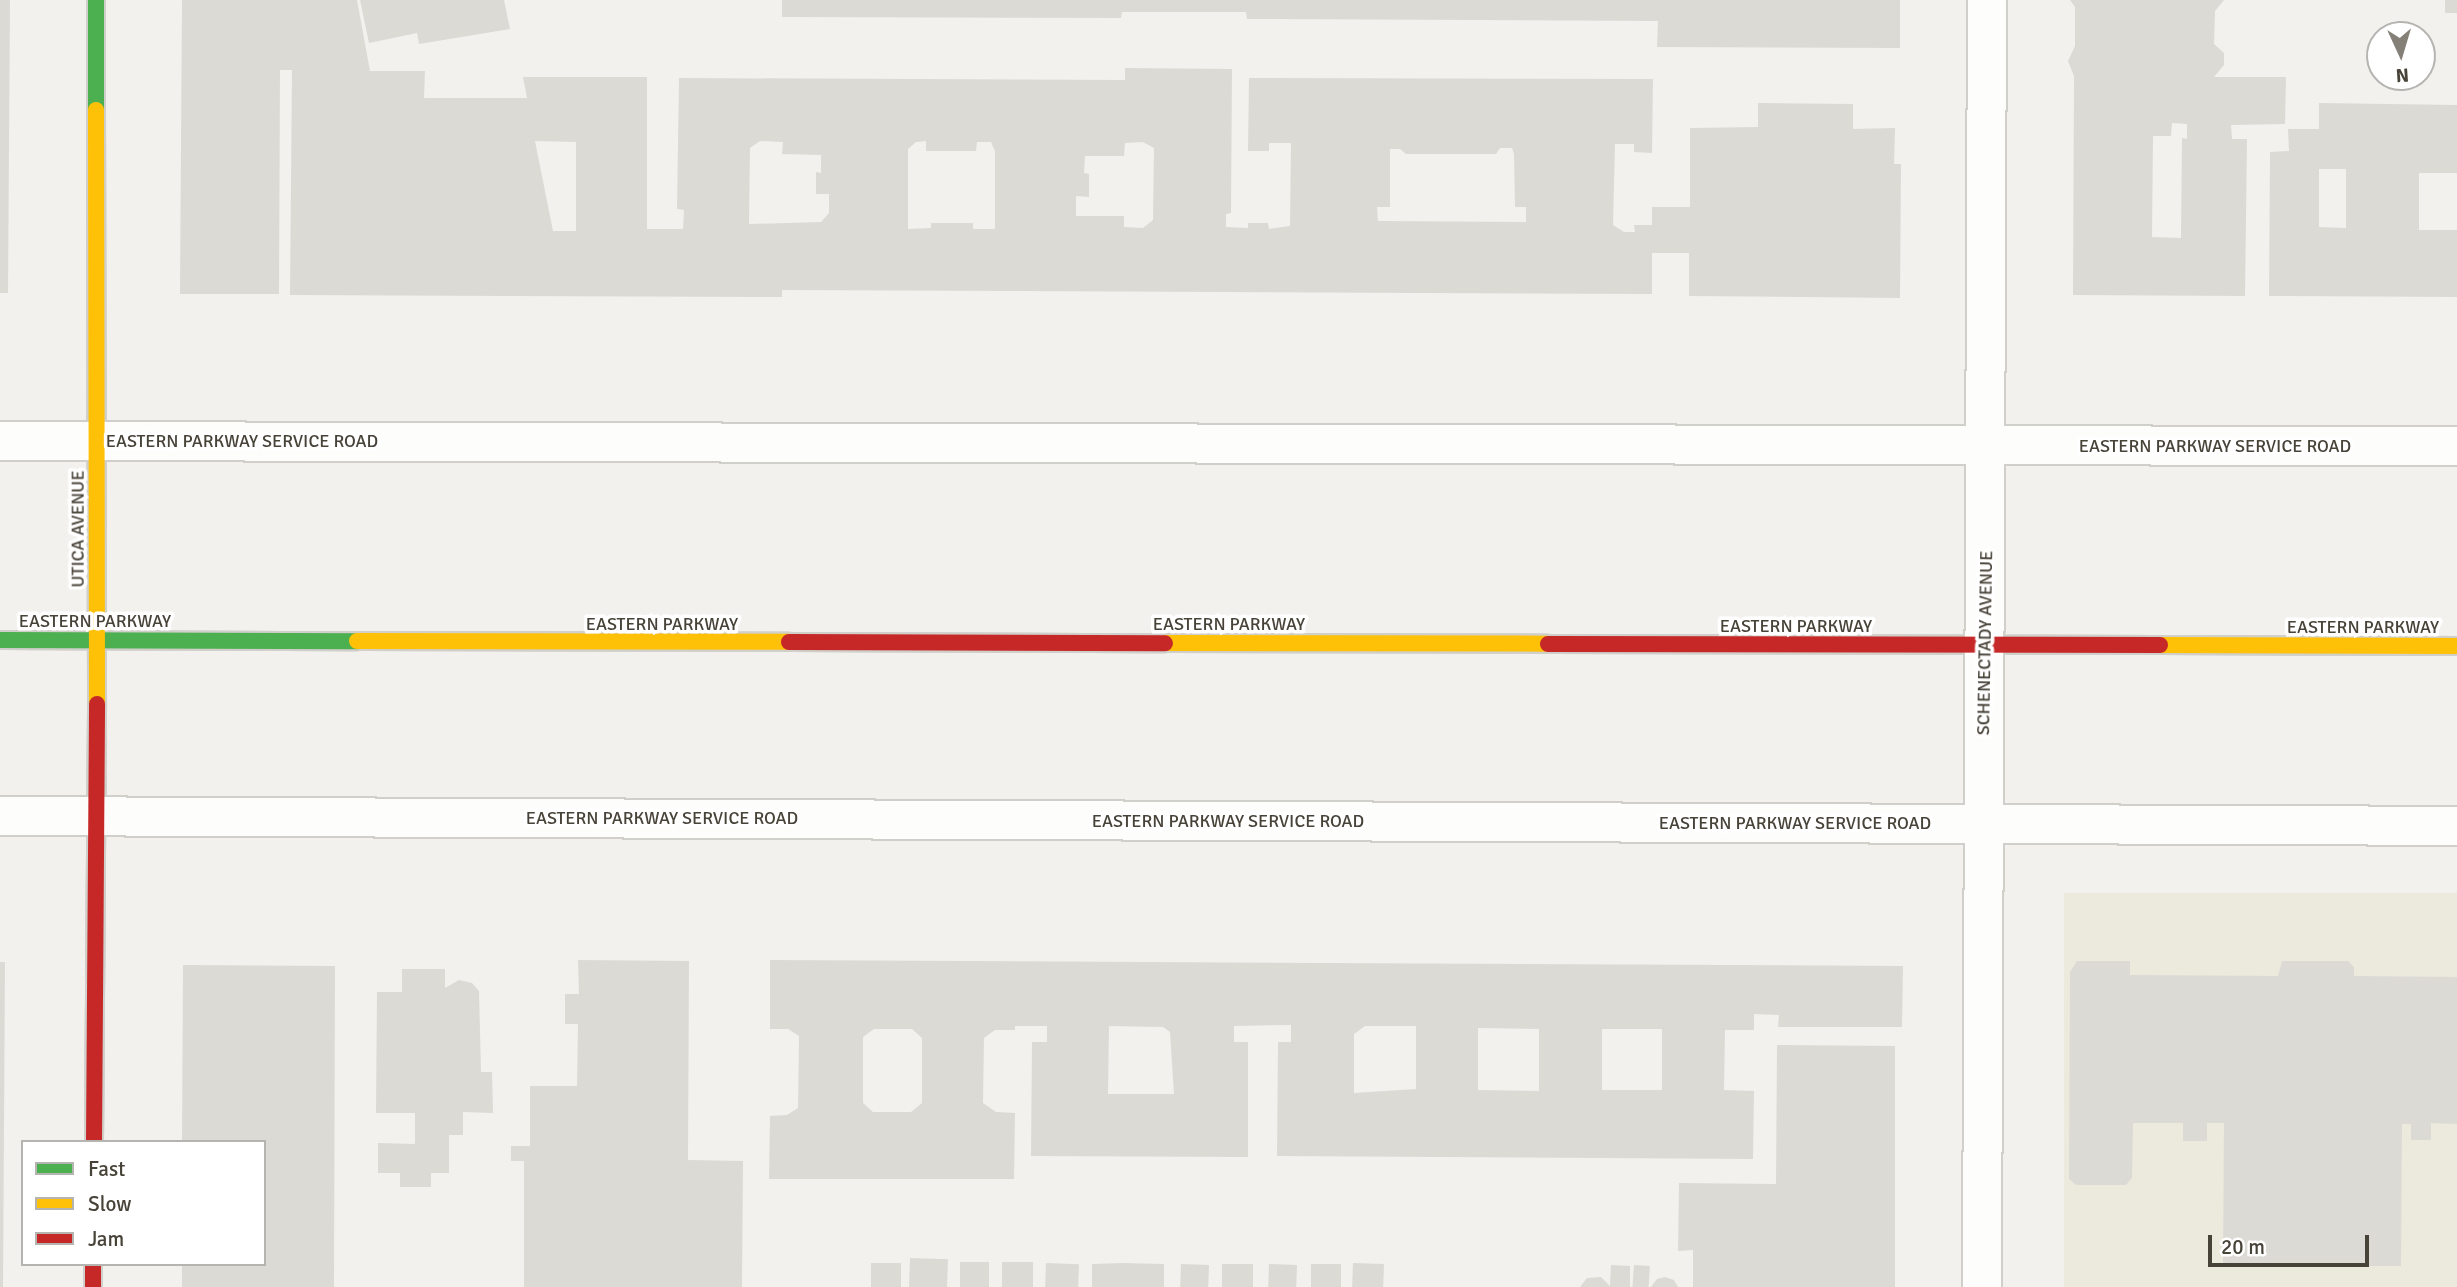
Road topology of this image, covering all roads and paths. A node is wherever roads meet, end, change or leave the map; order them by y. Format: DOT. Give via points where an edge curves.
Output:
graph roads {
  1 [pos="96,0"];
  2 [pos="1987,0"];
  3 [pos="0,441"];
  4 [pos="98,441"];
  5 [pos="1985,445"];
  6 [pos="2457,446"];
  7 [pos="0,640"];
  8 [pos="97,640"];
  9 [pos="1984,645"];
  10 [pos="2457,646"];
  11 [pos="96,815"];
  12 [pos="0,816"];
  13 [pos="1982,824"];
  14 [pos="2457,826"];
  15 [pos="94,1140"];
  16 [pos="93,1266"];
  17 [pos="93,1287"];
  18 [pos="1982,1287"];
  1 -- 4 [label="main road, UTICA AVENUE"];
  2 -- 5 [label="street, SCHENECTADY AVENUE"];
  3 -- 4 [label="street, EASTERN PARKWAY SERVICE ROAD"];
  4 -- 5 [label="street, EASTERN PARKWAY SERVICE ROAD"];
  4 -- 8 [label="main road, UTICA AVENUE"];
  5 -- 6 [label="street, EASTERN PARKWAY SERVICE ROAD"];
  5 -- 9 [label="street, SCHENECTADY AVENUE"];
  7 -- 8 [label="main road, EASTERN PARKWAY"];
  8 -- 9 [label="main road, EASTERN PARKWAY"];
  8 -- 11 [label="main road, UTICA AVENUE"];
  9 -- 10 [label="main road, EASTERN PARKWAY"];
  9 -- 13 [label="street, SCHENECTADY AVENUE"];
  11 -- 12 [label="street, EASTERN PARKWAY SERVICE ROAD"];
  11 -- 13 [label="street, EASTERN PARKWAY SERVICE ROAD"];
  11 -- 15 [label="main road, UTICA AVENUE"];
  13 -- 14 [label="street, EASTERN PARKWAY SERVICE ROAD"];
  13 -- 18 [label="street, SCHENECTADY AVENUE"];
  16 -- 17 [label="main road"];
}
